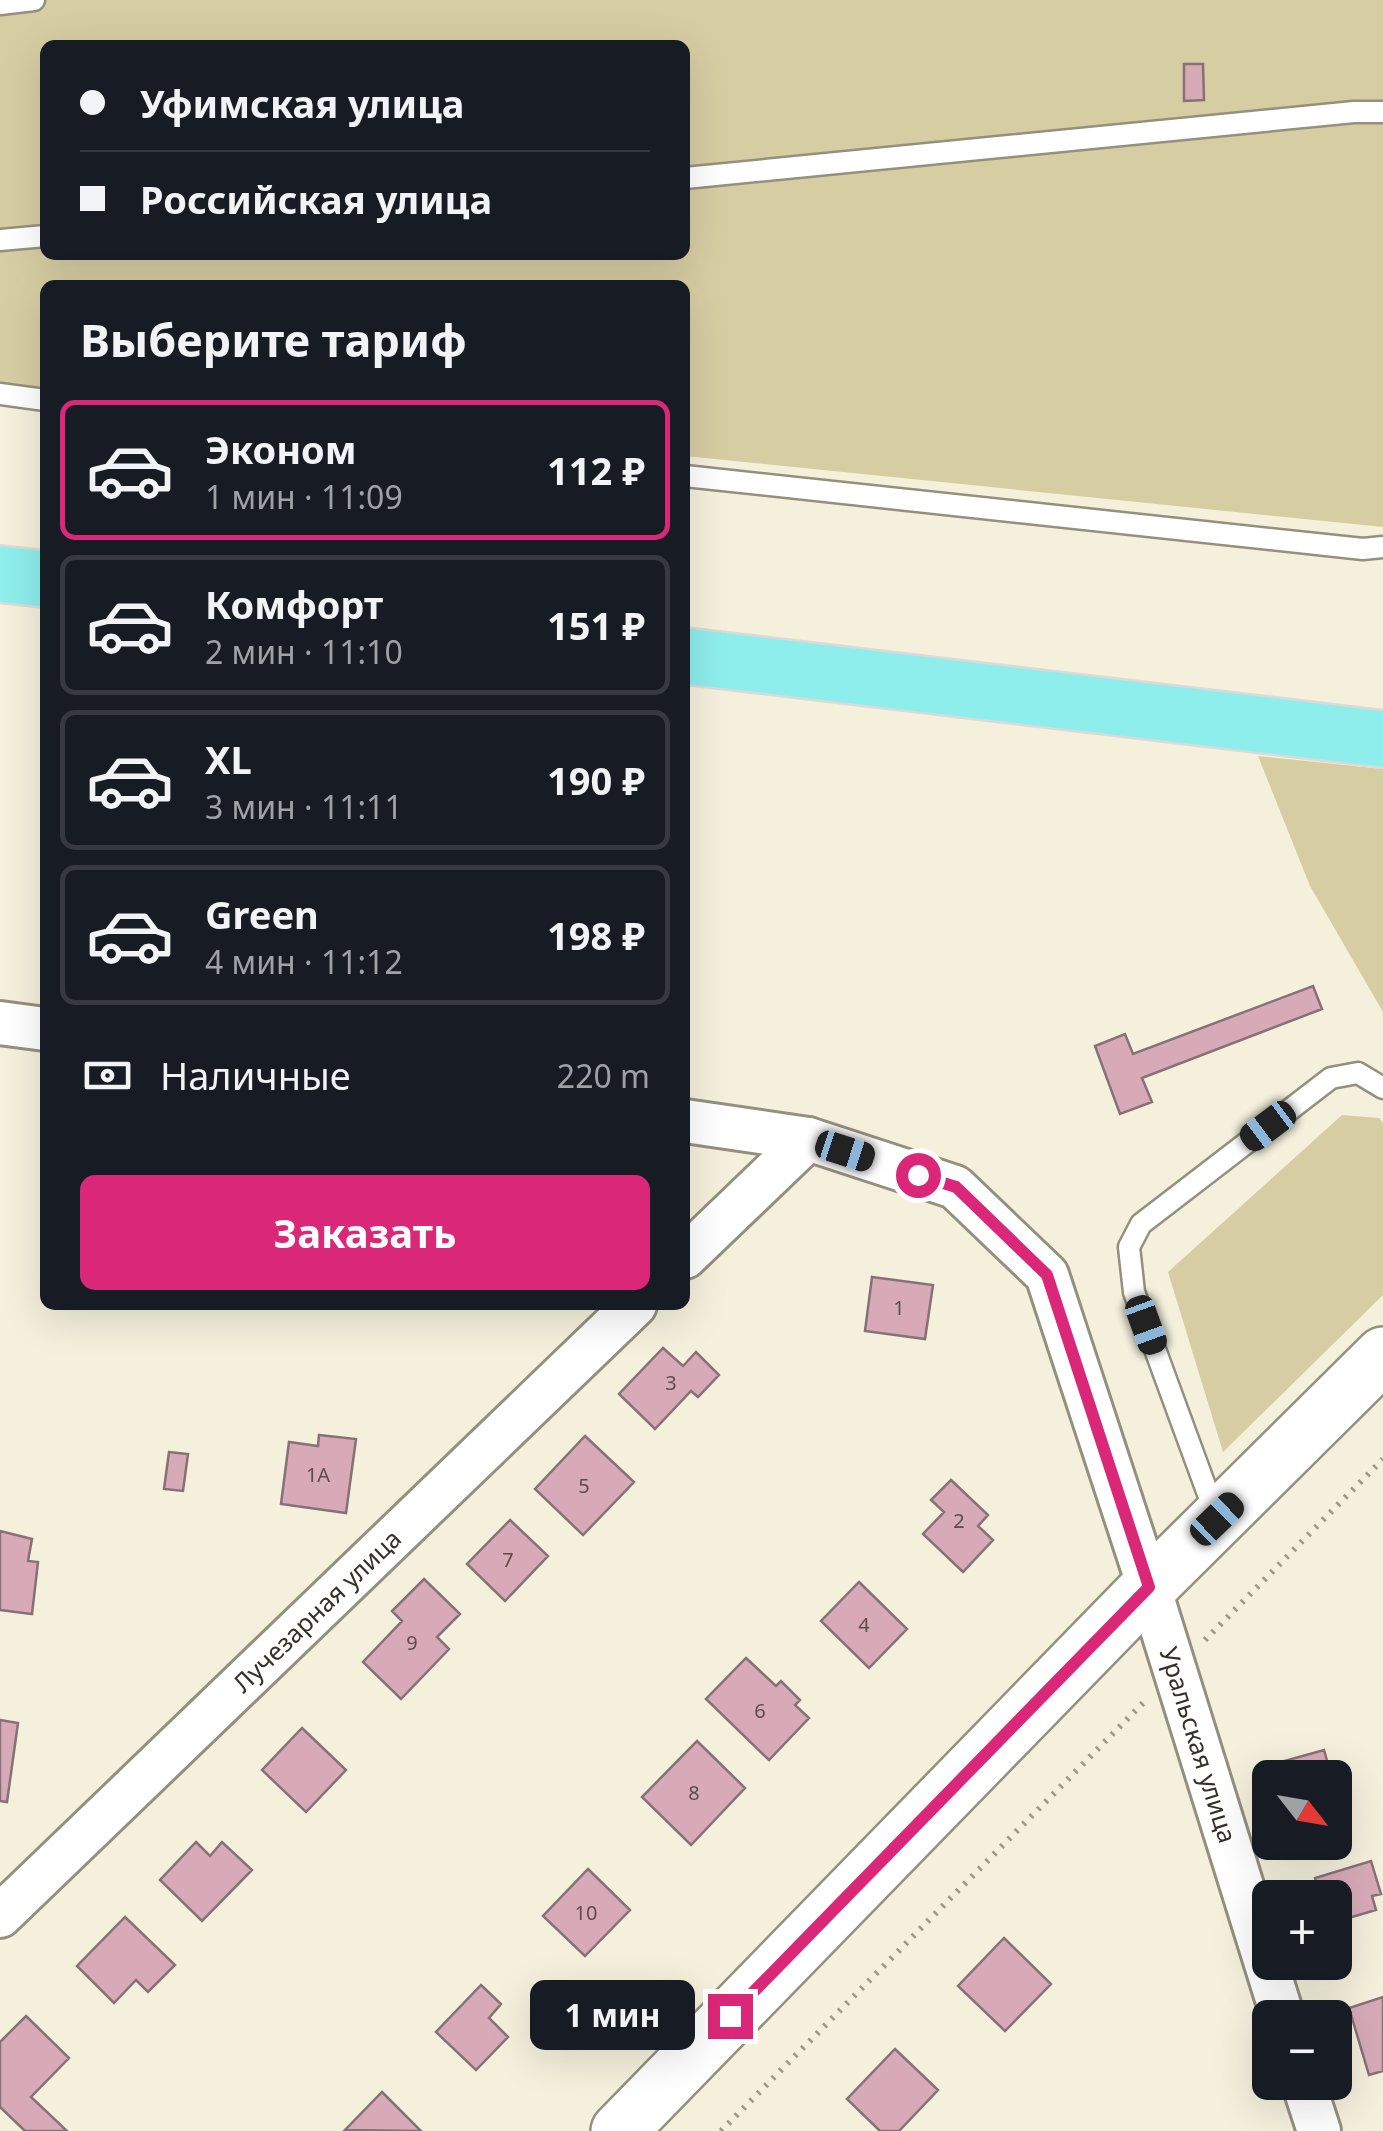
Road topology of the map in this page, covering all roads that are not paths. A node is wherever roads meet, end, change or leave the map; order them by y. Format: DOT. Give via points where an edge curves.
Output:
graph roads {
  1 [pos="34,0"];
  2 [pos="0,4"];
  3 [pos="1383,112"];
  4 [pos="690,178"];
  5 [pos="40,236"];
  6 [pos="0,240"];
  7 [pos="0,394"];
  8 [pos="40,399"];
  9 [pos="690,477"];
  10 [pos="1383,546"];
  11 [pos="0,574"];
  12 [pos="40,578"];
  13 [pos="690,657"];
  14 [pos="1383,740"];
  15 [pos="0,1023"];
  16 [pos="40,1028"];
  17 [pos="1383,1088"];
  18 [pos="690,1123"];
  19 [pos="808,1139"];
  20 [pos="690,1252"];
  21 [pos="630,1310"];
  22 [pos="1383,1355"];
  23 [pos="1217,1519"];
  24 [pos="1149,1587"];
  25 [pos="0,1916"];
  26 [pos="1277,2000"];
  27 [pos="1309,2100"];
  28 [pos="619,2131"];
  29 [pos="1318,2131"];
  1 -- 2 [label="lane"];
  3 -- 4 [label="lane"];
  5 -- 6 [label="lane"];
  7 -- 8 [label="lane"];
  9 -- 10 [label="lane"];
  11 -- 12 [label="main road"];
  13 -- 14 [label="main road"];
  15 -- 16 [label="street"];
  17 -- 23 [label="lane" via="1358,1073 1331,1078 1142,1224 1129,1247 1134,1292"];
  18 -- 19 [label="street, Уральская улица"];
  19 -- 20 [label="street"];
  19 -- 24 [label="street, Уральская улица" via="956,1187 1047,1275"];
  21 -- 25 [label="street, Лучезарная улица"];
  22 -- 23 [label="main road"];
  23 -- 24 [label="main road"];
  24 -- 26 [label="street, Уральская улица"];
  24 -- 28 [label="main road"];
  27 -- 29 [label="street"];
}
